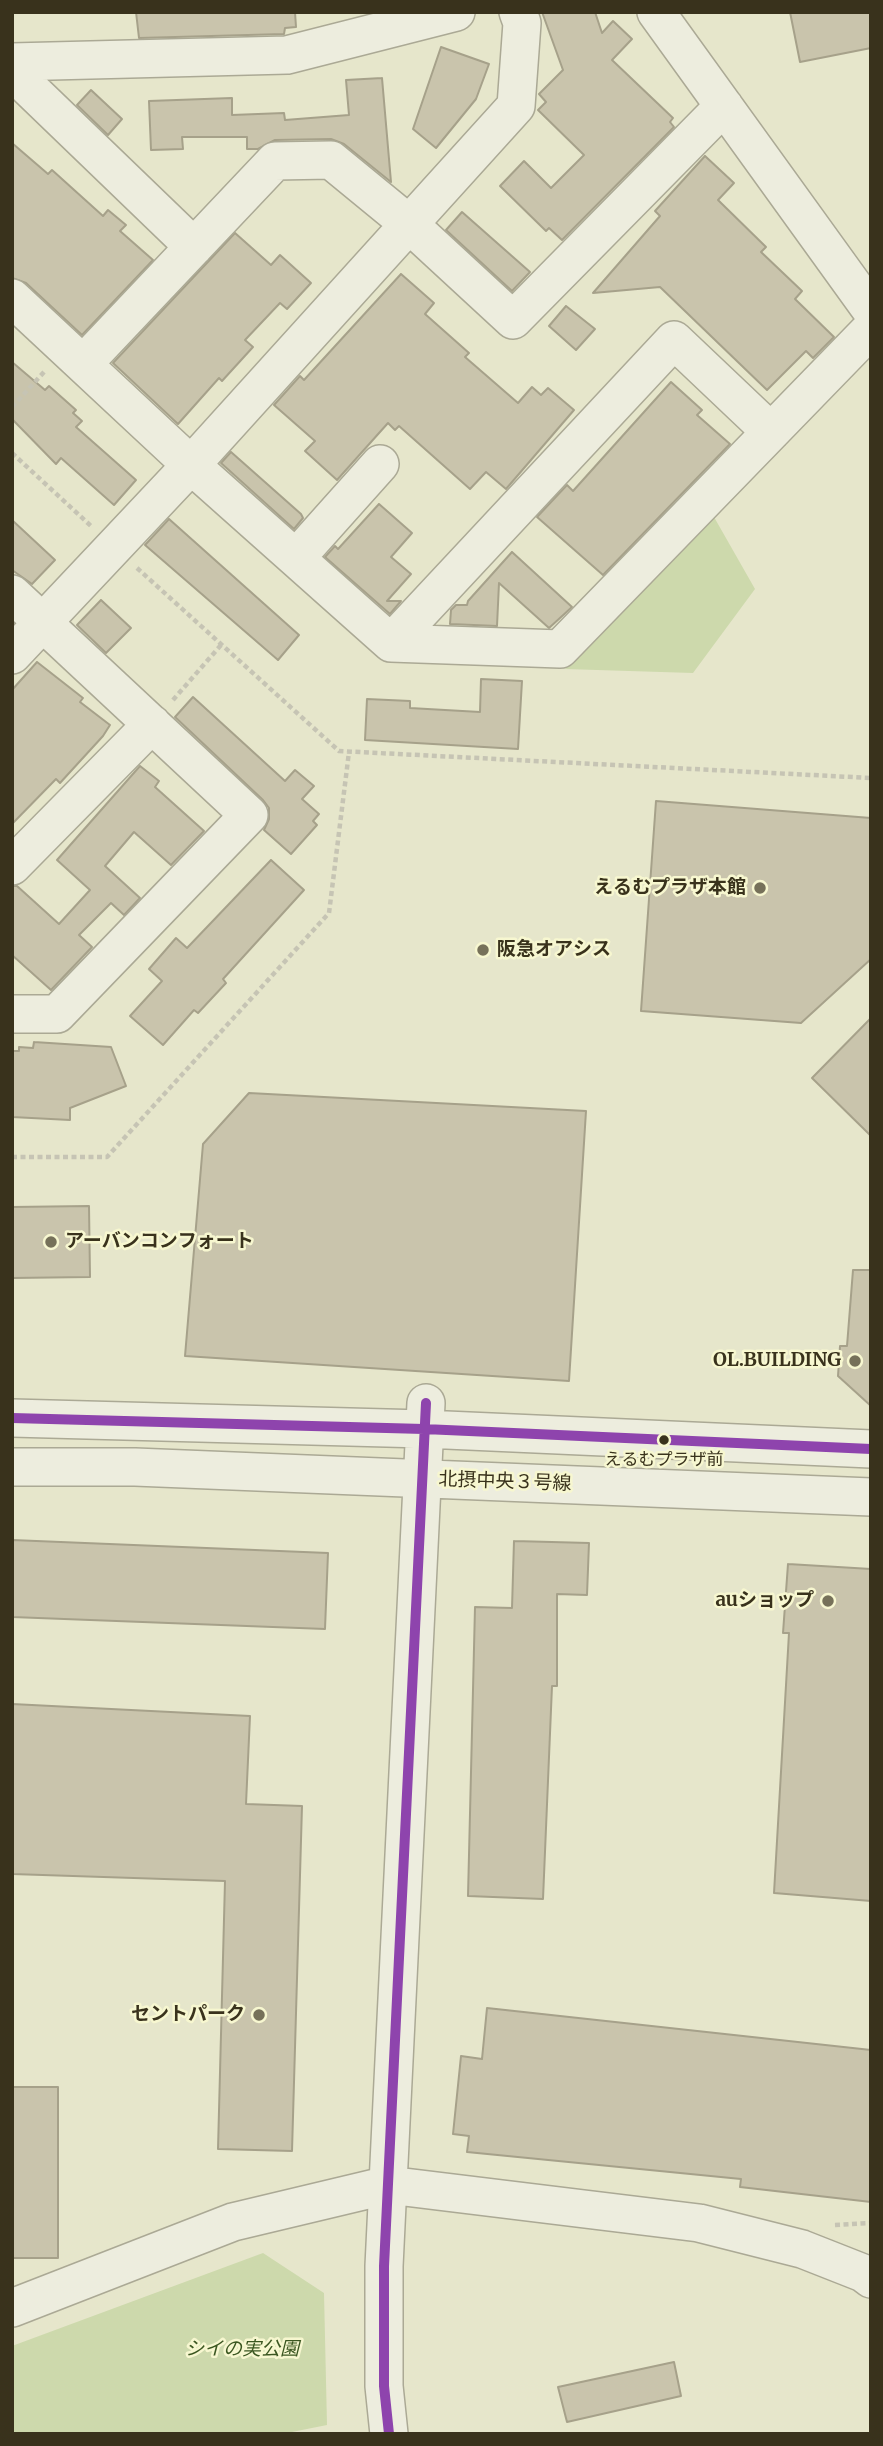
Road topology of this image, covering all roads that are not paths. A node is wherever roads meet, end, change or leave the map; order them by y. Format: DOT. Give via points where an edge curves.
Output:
graph roads {
  1 [pos="456,12"];
  2 [pos="518,12"];
  3 [pos="656,12"];
  4 [pos="16,62"];
  5 [pos="724,106"];
  6 [pos="409,224"];
  7 [pos="194,247"];
  8 [pos="12,298"];
  9 [pos="871,310"];
  10 [pos="871,329"];
  11 [pos="75,356"];
  12 [pos="771,432"];
  13 [pos="380,464"];
  14 [pos="191,466"];
  15 [pos="296,558"];
  16 [pos="12,594"];
  17 [pos="44,622"];
  18 [pos="391,643"];
  19 [pos="12,656"];
  20 [pos="152,724"];
  21 [pos="12,866"];
  22 [pos="12,1014"];
  23 [pos="425,1415"];
  24 [pos="12,1418"];
  25 [pos="871,1449"];
  26 [pos="12,1467"];
  27 [pos="422,1478"];
  28 [pos="871,1497"];
  29 [pos="388,2185"];
  30 [pos="871,2279"];
  31 [pos="12,2308"];
  32 [pos="389,2434"];
  1 -- 4 [label="street" via="287,55"];
  2 -- 6 [label="street" via="522,23 516,106"];
  3 -- 5 [label="street"];
  4 -- 7 [label="street" via="28,87"];
  5 -- 6 [label="street" via="513,320"];
  5 -- 9 [label="street"];
  6 -- 7 [label="street" via="331,160 275,161"];
  6 -- 14 [label="street"];
  7 -- 11 [label="street"];
  8 -- 11 [label="street"];
  10 -- 12 [label="street"];
  11 -- 14 [label="street"];
  12 -- 18 [label="street" via="560,649"];
  12 -- 18 [label="street" via="674,340"];
  13 -- 15 [label="street"];
  14 -- 15 [label="street"];
  14 -- 17 [label="street"];
  15 -- 18 [label="street"];
  16 -- 17 [label="street"];
  17 -- 19 [label="street"];
  17 -- 20 [label="street"];
  20 -- 21 [label="street"];
  20 -- 22 [label="street" via="249,815 57,1014"];
  23 -- 24 [label="street"];
  23 -- 25 [label="street"];
  23 -- 27 [label="street"];
  26 -- 27 [label="street, 北摂中央３号線"];
  27 -- 28 [label="street, 北摂中央３号線"];
  27 -- 29 [label="street"];
  29 -- 30 [label="street" via="699,2223 802,2249"];
  29 -- 31 [label="street" via="233,2222"];
  29 -- 32 [label="street" via="384,2386"];
}
